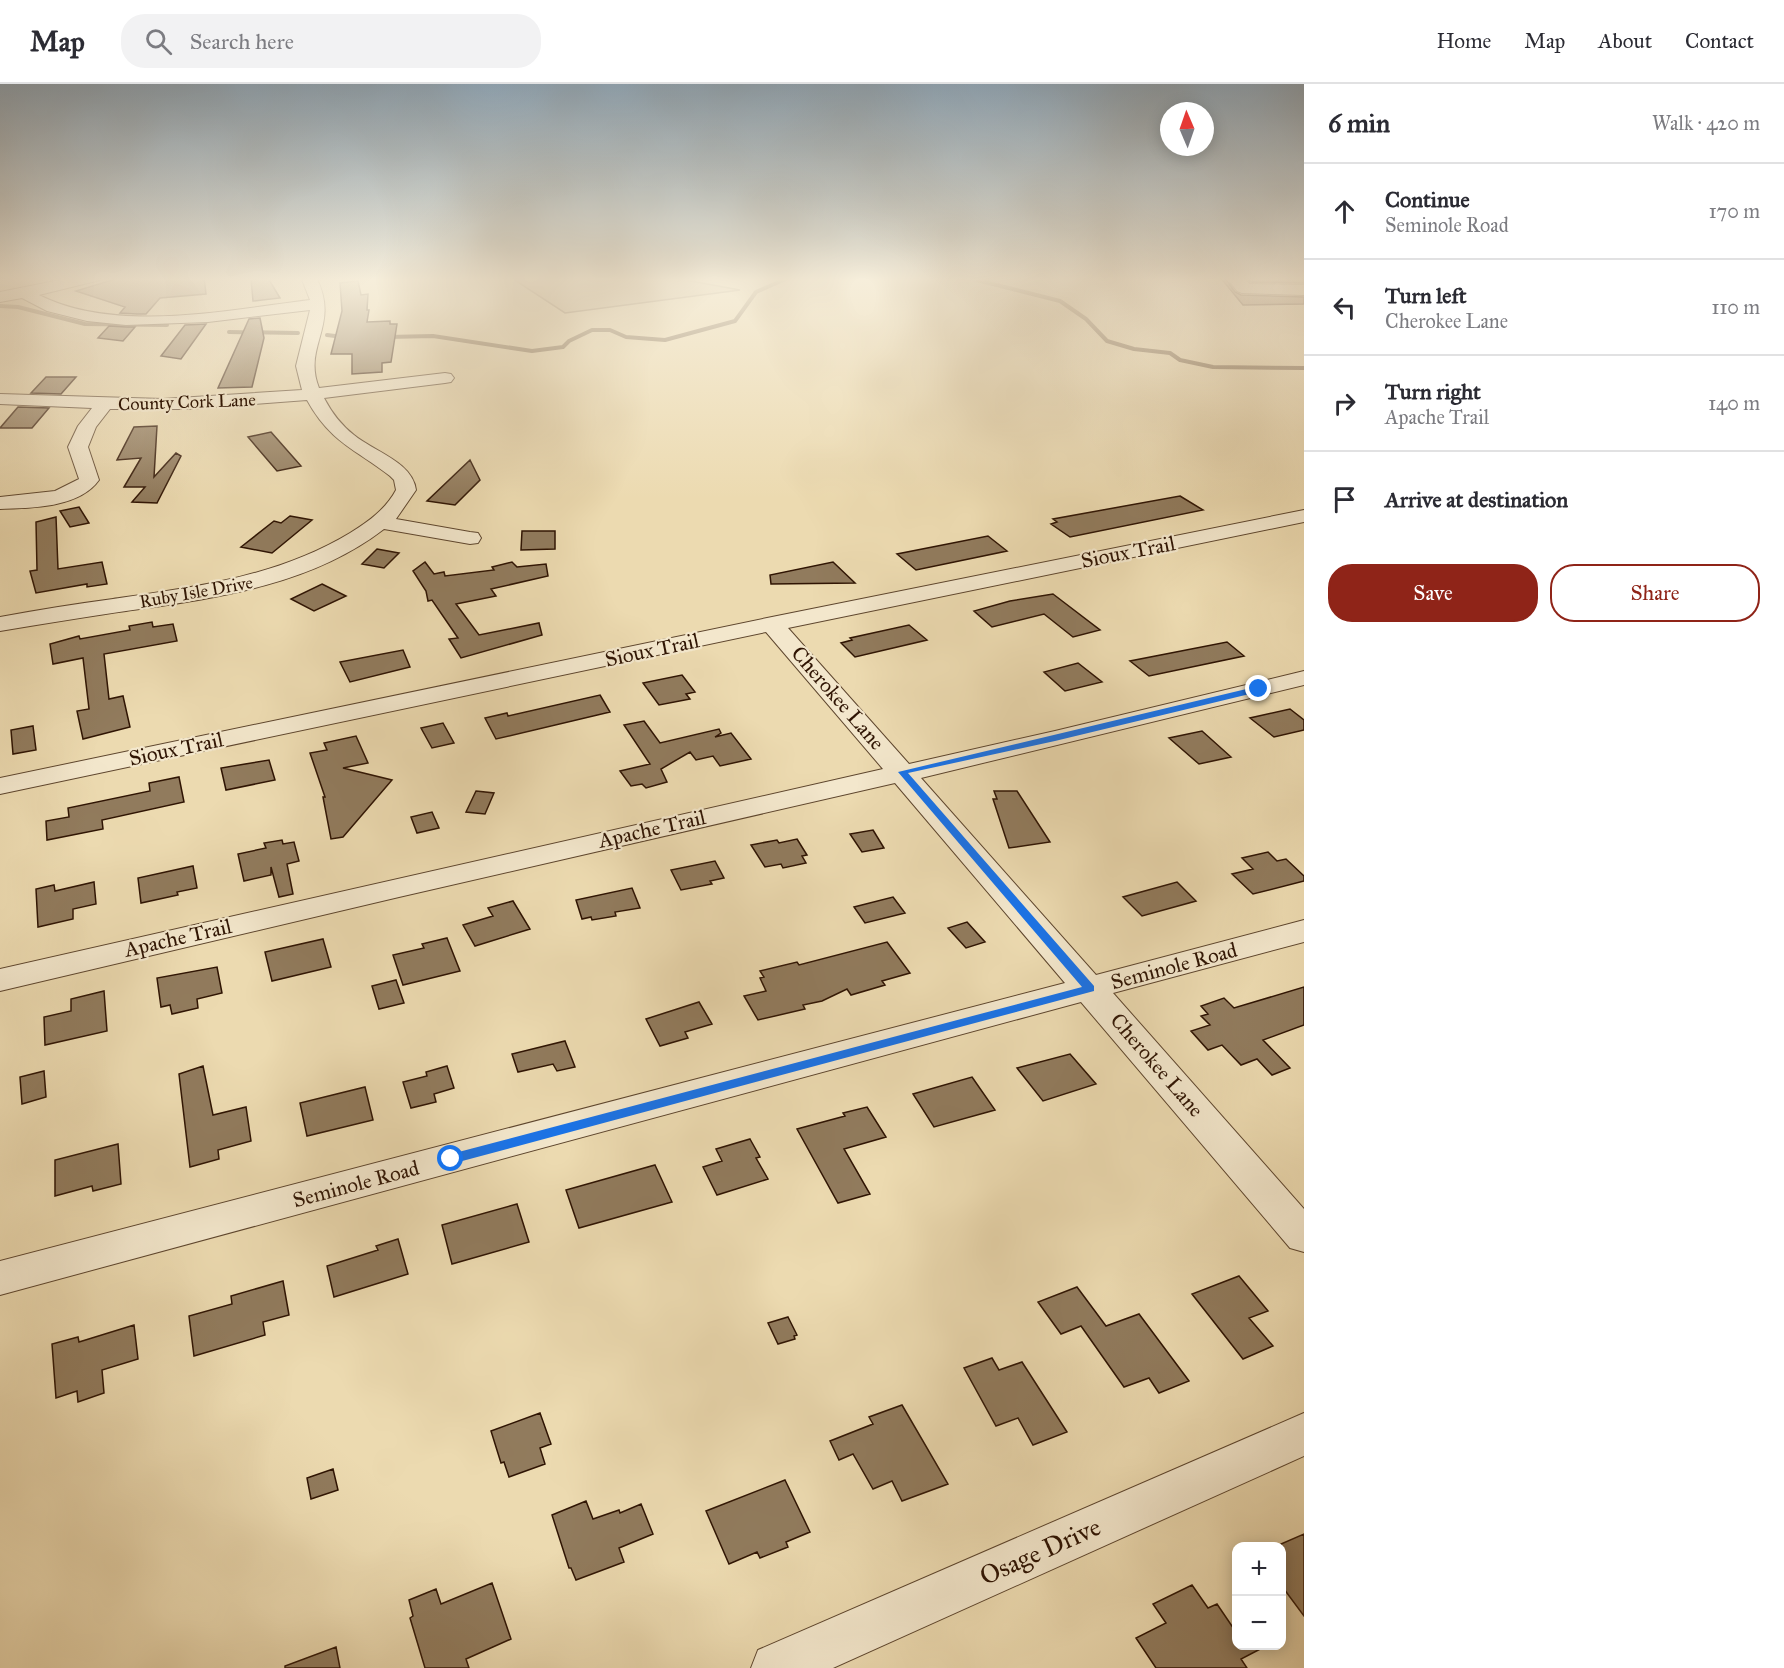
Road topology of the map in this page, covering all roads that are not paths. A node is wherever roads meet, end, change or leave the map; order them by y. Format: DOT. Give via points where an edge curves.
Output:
graph roads {
  1 [pos="310,351"];
  2 [pos="445,378"];
  3 [pos="312,394"];
  4 [pos="0,399"];
  5 [pos="105,404"];
  6 [pos="0,503"];
  7 [pos="1304,516"];
  8 [pos="380,522"];
  9 [pos="470,538"];
  10 [pos="0,624"];
  11 [pos="772,624"];
  12 [pos="1304,678"];
  13 [pos="902,772"];
  14 [pos="0,786"];
  15 [pos="1304,932"];
  16 [pos="0,980"];
  17 [pos="1090,988"];
  18 [pos="1304,1236"];
  19 [pos="0,1278"];
  20 [pos="1304,1434"];
  21 [pos="776,1668"];
  1 -- 3 [label="street" via="305,368"];
  2 -- 3 [label="street, County Cork Lane"];
  3 -- 5 [label="street, County Cork Lane" via="189,404"];
  3 -- 8 [label="street, Ruby Isle Drive" via="336,428 404,479 406,490 402,499"];
  4 -- 5 [label="street, County Cork Lane"];
  5 -- 6 [label="street" via="87,426 78,447 89,480 86,485 63,495"];
  7 -- 11 [label="street, Sioux Trail"];
  8 -- 9 [label="street"];
  8 -- 10 [label="street, Ruby Isle Drive" via="333,553 262,581"];
  11 -- 13 [label="street, Cherokee Lane"];
  11 -- 14 [label="street, Sioux Trail"];
  12 -- 13 [label="street, Apache Trail"];
  13 -- 16 [label="street, Apache Trail"];
  13 -- 17 [label="street, Cherokee Lane"];
  15 -- 17 [label="street, Seminole Road"];
  17 -- 18 [label="street, Cherokee Lane"];
  17 -- 19 [label="street, Seminole Road"];
  20 -- 21 [label="street, Osage Drive"];
}
